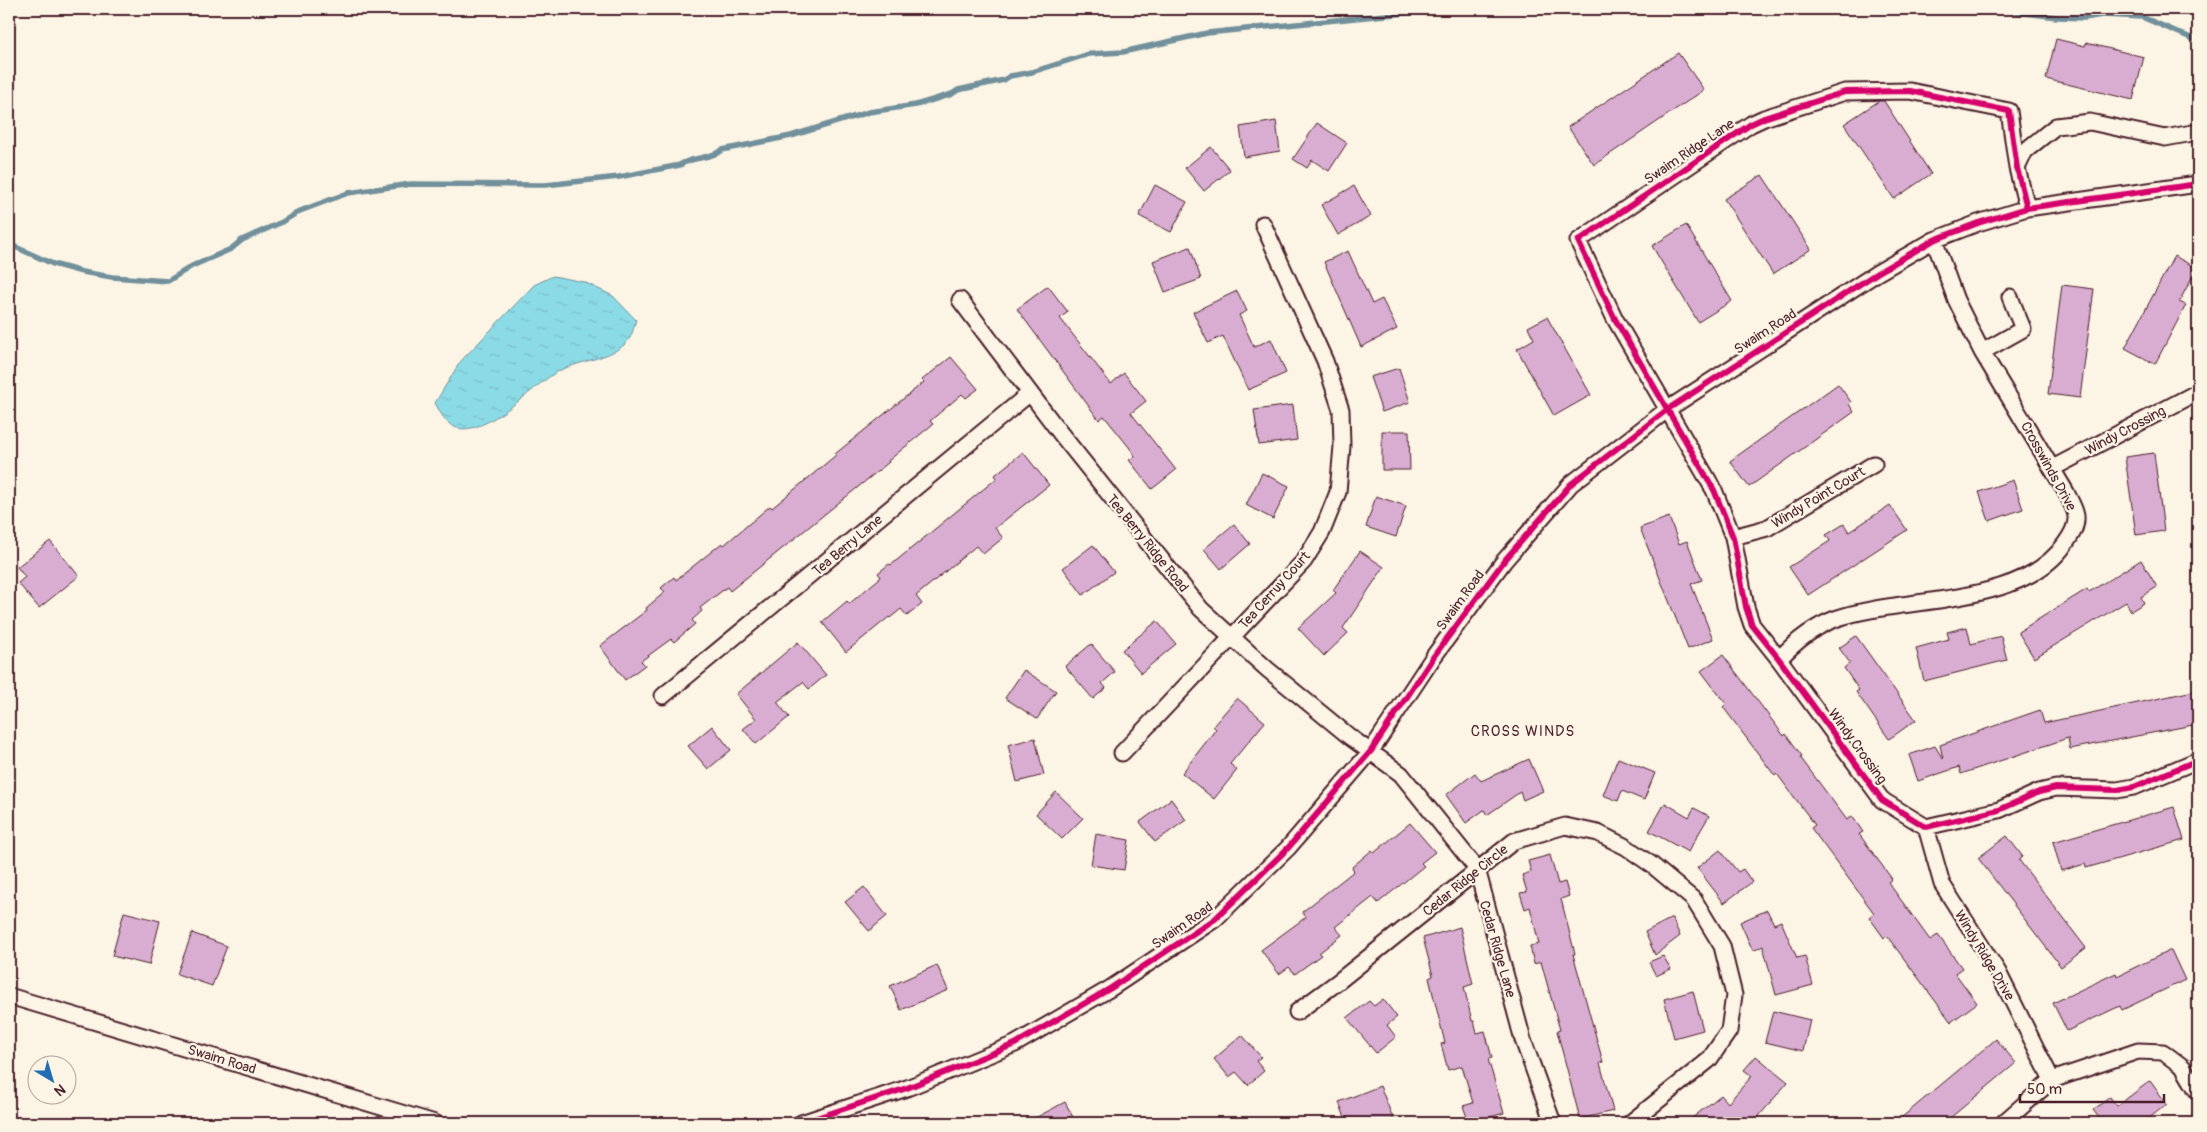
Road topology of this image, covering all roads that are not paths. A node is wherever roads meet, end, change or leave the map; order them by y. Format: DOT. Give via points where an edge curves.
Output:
graph roads {
  1 [pos="2198,132"];
  2 [pos="2017,168"];
  3 [pos="2198,184"];
  4 [pos="2027,208"];
  5 [pos="1263,224"];
  6 [pos="1934,240"];
  7 [pos="2010,297"];
  8 [pos="960,300"];
  9 [pos="1982,352"];
  10 [pos="2198,392"];
  11 [pos="1030,393"];
  12 [pos="1668,409"];
  13 [pos="1874,464"];
  14 [pos="2053,468"];
  15 [pos="1733,537"];
  16 [pos="1232,637"];
  17 [pos="1779,659"];
  18 [pos="663,696"];
  19 [pos="1371,751"];
  20 [pos="1122,753"];
  21 [pos="2198,760"];
  22 [pos="1926,828"];
  23 [pos="1476,869"];
  24 [pos="9,996"];
  25 [pos="1296,1012"];
  26 [pos="2052,1080"];
  27 [pos="2198,1092"];
  28 [pos="436,1123"];
  29 [pos="801,1123"];
  30 [pos="1552,1123"];
  31 [pos="1630,1123"];
  32 [pos="2003,1123"];
  1 -- 2 [label="street" via="2165,138 2090,122 2056,126 2025,151"];
  2 -- 4 [label="street"];
  2 -- 12 [label="street, Swaim Ridge Lane" via="2009,111 1910,90 1845,92 1751,124 1578,240 1615,318"];
  3 -- 4 [label="street, Swaim Road"];
  4 -- 6 [label="street, Swaim Road"];
  5 -- 16 [label="street, Tea Cerruy Court" via="1325,361 1341,410 1342,446 1338,492 1322,532 1304,561"];
  6 -- 9 [label="street, Crosswinds Drive" via="1956,300"];
  6 -- 12 [label="street, Swaim Road" via="1877,273"];
  7 -- 9 [label="street" via="2024,329"];
  8 -- 11 [label="street, Tea Berry Ridge Road"];
  9 -- 14 [label="street, Crosswinds Drive"];
  10 -- 14 [label="street, Windy Crossing"];
  11 -- 16 [label="street, Tea Berry Ridge Road" via="1201,609"];
  11 -- 18 [label="street, Tea Berry Lane"];
  12 -- 15 [label="street, Windy Crossing" via="1714,490"];
  12 -- 19 [label="street, Swaim Road" via="1571,484 1504,561 1434,656"];
  13 -- 15 [label="street, Windy Point Court" via="1767,528"];
  14 -- 17 [label="street, Crosswinds Drive" via="2076,515 2073,533 2051,560 2029,574 1972,595 1834,620 1794,643"];
  15 -- 17 [label="street, Windy Crossing" via="1752,625"];
  16 -- 19 [label="street, Tea Berry Ridge Road" via="1267,669"];
  16 -- 20 [label="street, Tea Cerruy Court"];
  17 -- 22 [label="street, Windy Crossing" via="1882,800"];
  19 -- 23 [label="street, Cedar Ridge Lane" via="1401,774"];
  19 -- 29 [label="street, Swaim Road" via="1288,848 1215,919 1111,988 1011,1045 907,1088"];
  21 -- 22 [label="street" via="2134,787 2117,790 2056,788 1999,810"];
  22 -- 26 [label="street, Windy Ridge Drive" via="1942,884 1998,972"];
  23 -- 25 [label="street, Cedar Ridge Circle" via="1340,982"];
  23 -- 30 [label="street, Cedar Ridge Lane" via="1524,1040"];
  23 -- 31 [label="street, Cedar Ridge Circle" via="1514,841 1565,826 1598,833 1626,847 1694,900 1718,938 1734,995 1729,1031 1710,1060"];
  24 -- 28 [label="street, Swaim Road"];
  26 -- 27 [label="street" via="2138,1050 2163,1052 2184,1067"];
  26 -- 32 [label="street"];
}
